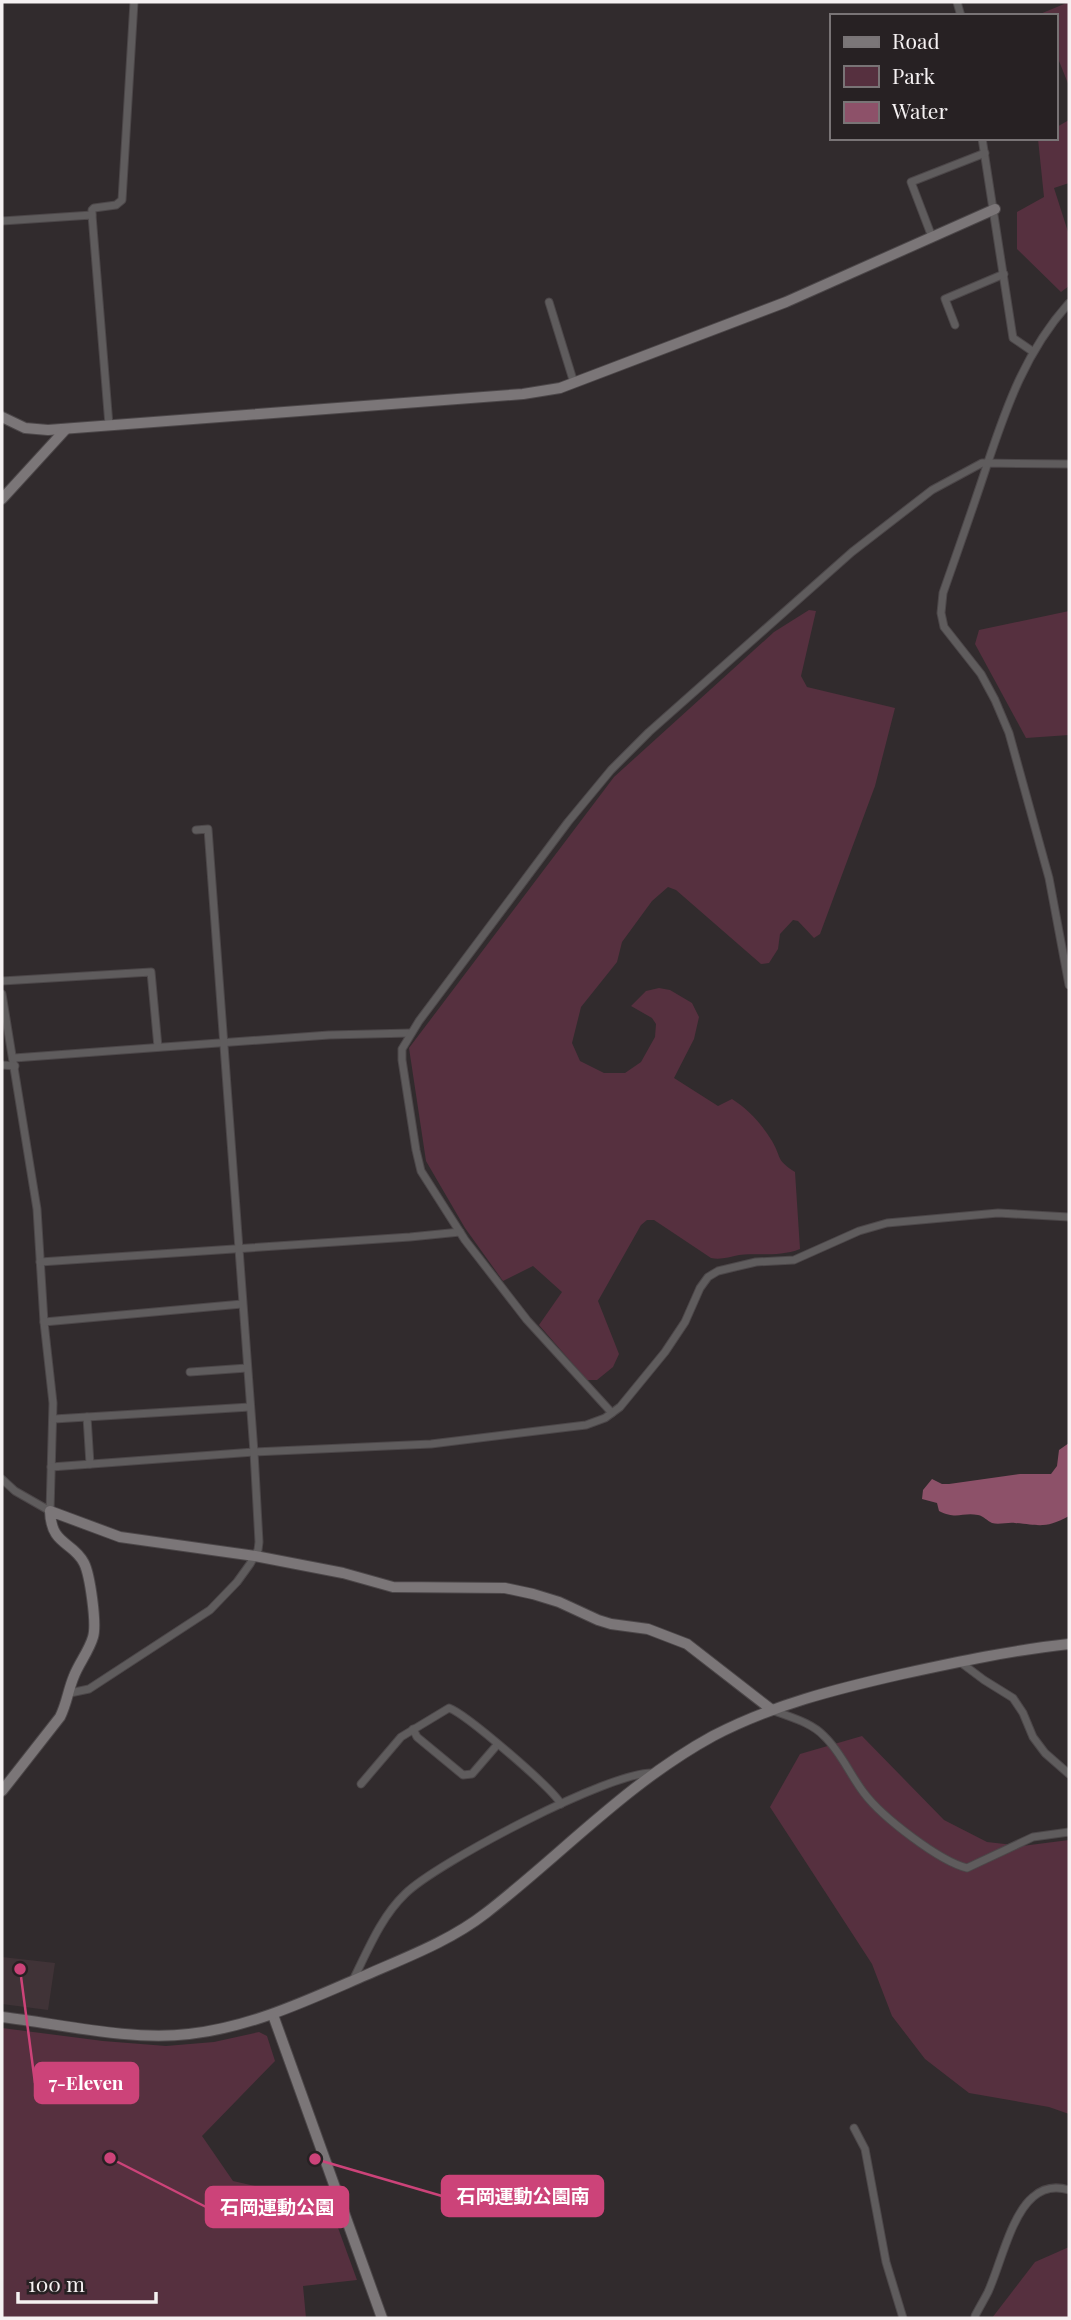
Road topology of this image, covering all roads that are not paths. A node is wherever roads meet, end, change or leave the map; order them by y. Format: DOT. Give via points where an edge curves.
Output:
graph roads {
  1 [pos="134,2"];
  2 [pos="982,140"];
  3 [pos="985,153"];
  4 [pos="995,209"];
  5 [pos="92,215"];
  6 [pos="2,222"];
  7 [pos="932,237"];
  8 [pos="1004,274"];
  9 [pos="549,302"];
  10 [pos="1069,303"];
  11 [pos="955,325"];
  12 [pos="1032,351"];
  13 [pos="574,383"];
  14 [pos="2,418"];
  15 [pos="109,425"];
  16 [pos="66,429"];
  17 [pos="988,462"];
  18 [pos="1069,464"];
  19 [pos="2,499"];
  20 [pos="196,830"];
  21 [pos="2,981"];
  22 [pos="1069,985"];
  23 [pos="2,994"];
  24 [pos="411,1033"];
  25 [pos="223,1042"];
  26 [pos="158,1046"];
  27 [pos="15,1062"];
  28 [pos="2,1065"];
  29 [pos="1069,1217"];
  30 [pos="460,1231"];
  31 [pos="238,1248"];
  32 [pos="40,1262"];
  33 [pos="242,1304"];
  34 [pos="44,1322"];
  35 [pos="247,1368"];
  36 [pos="190,1372"];
  37 [pos="250,1407"];
  38 [pos="612,1413"];
  39 [pos="87,1417"];
  40 [pos="54,1419"];
  41 [pos="254,1452"];
  42 [pos="90,1464"];
  43 [pos="51,1467"];
  44 [pos="2,1479"];
  45 [pos="50,1511"];
  46 [pos="255,1556"];
  47 [pos="1069,1644"];
  48 [pos="959,1661"];
  49 [pos="70,1693"];
  50 [pos="772,1710"];
  51 [pos="413,1729"];
  52 [pos="497,1745"];
  53 [pos="653,1773"];
  54 [pos="1069,1774"];
  55 [pos="360,1784"];
  56 [pos="2,1791"];
  57 [pos="561,1804"];
  58 [pos="1069,1832"];
  59 [pos="352,1981"];
  60 [pos="272,2015"];
  61 [pos="2,2017"];
  62 [pos="854,2128"];
  63 [pos="1069,2190"];
  64 [pos="975,2316"];
  65 [pos="382,2318"];
  66 [pos="903,2318"];
  1 -- 5 [label="street" via="122,200 94,208"];
  2 -- 3 [label="street"];
  3 -- 4 [label="street"];
  3 -- 7 [label="street" via="911,181"];
  4 -- 7 [label="street"];
  4 -- 8 [label="street"];
  5 -- 6 [label="street"];
  5 -- 15 [label="street"];
  7 -- 13 [label="street" via="786,302"];
  8 -- 11 [label="street" via="945,299"];
  8 -- 12 [label="street" via="1013,338"];
  9 -- 13 [label="street"];
  10 -- 12 [label="street"];
  12 -- 17 [label="street"];
  13 -- 15 [label="street" via="523,394"];
  14 -- 16 [label="street" via="25,428"];
  15 -- 16 [label="street"];
  16 -- 19 [label="street"];
  17 -- 18 [label="street"];
  17 -- 22 [label="street" via="943,593 941,613 944,627 975,666 1009,733 1049,878"];
  17 -- 24 [label="street" via="953,477 887,523 627,753 568,822"];
  20 -- 25 [label="street" via="208,829"];
  21 -- 26 [label="street" via="151,972"];
  23 -- 27 [label="street"];
  24 -- 25 [label="street"];
  24 -- 30 [label="street" via="402,1060 418,1164"];
  25 -- 26 [label="street"];
  25 -- 31 [label="street"];
  26 -- 27 [label="street"];
  27 -- 28 [label="street"];
  27 -- 32 [label="street" via="35,1189"];
  29 -- 38 [label="street" via="998,1213 887,1223 794,1259 718,1271 700,1288 665,1352"];
  30 -- 31 [label="street"];
  30 -- 38 [label="street" via="527,1320"];
  31 -- 32 [label="street"];
  31 -- 33 [label="street"];
  32 -- 34 [label="street"];
  33 -- 34 [label="street"];
  33 -- 35 [label="street"];
  34 -- 40 [label="street"];
  35 -- 36 [label="street"];
  35 -- 37 [label="street"];
  37 -- 39 [label="street"];
  37 -- 41 [label="street"];
  38 -- 41 [label="street" via="586,1425 444,1442"];
  39 -- 40 [label="street"];
  39 -- 42 [label="street"];
  40 -- 43 [label="street"];
  41 -- 42 [label="street"];
  41 -- 46 [label="street" via="259,1542"];
  42 -- 43 [label="street"];
  43 -- 45 [label="street"];
  44 -- 45 [label="street"];
  45 -- 46 [label="street" via="120,1537"];
  45 -- 49 [label="street" via="54,1532 84,1562 93,1618 94,1635"];
  46 -- 49 [label="street" via="210,1610 89,1689"];
  46 -- 50 [label="street" via="393,1587 505,1588 545,1598 598,1620 648,1629 687,1644"];
  47 -- 48 [label="street"];
  48 -- 50 [label="street" via="836,1689"];
  48 -- 54 [label="street" via="1013,1698 1033,1737"];
  49 -- 56 [label="street" via="60,1717"];
  50 -- 53 [label="street" via="713,1736"];
  50 -- 58 [label="street" via="824,1735 867,1797 917,1840 961,1866 967,1868 1033,1837"];
  51 -- 52 [label="street" via="453,1708"];
  51 -- 52 [label="street" via="463,1775 472,1774"];
  51 -- 55 [label="street"];
  52 -- 57 [label="street"];
  53 -- 57 [label="street" via="632,1775"];
  53 -- 59 [label="street" via="471,1924"];
  57 -- 59 [label="street" via="483,1843 413,1886 390,1911"];
  59 -- 60 [label="street"];
  60 -- 61 [label="street" via="217,2030 157,2035"];
  60 -- 65 [label="street"];
  62 -- 66 [label="street" via="865,2149 886,2262"];
  63 -- 64 [label="street" via="1044,2189 1025,2206"];
}
